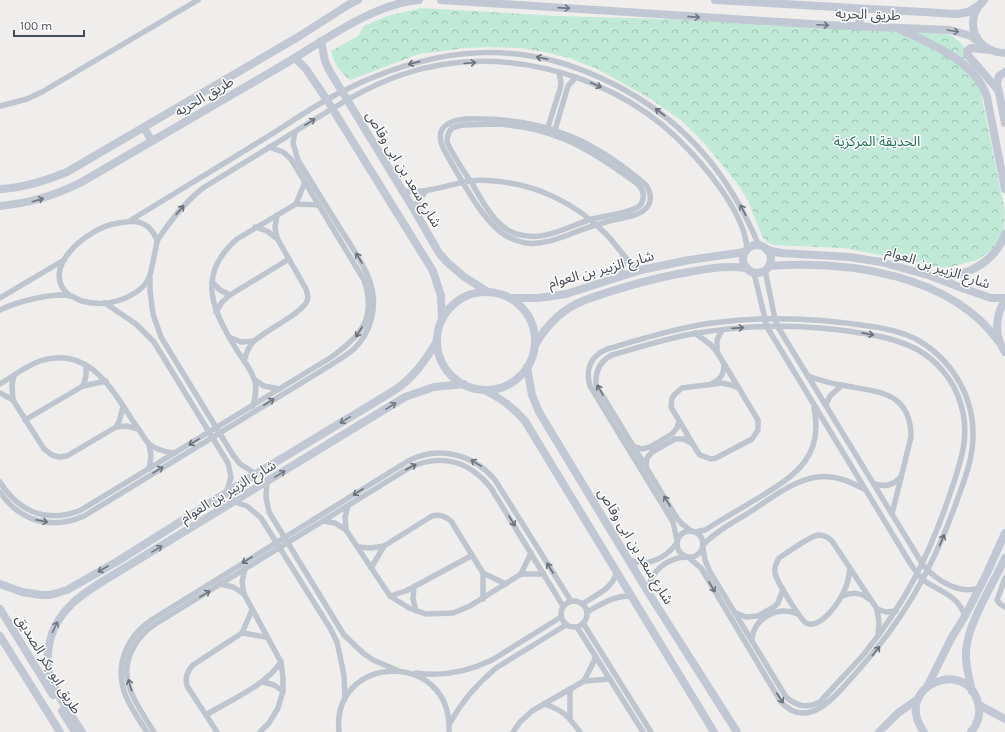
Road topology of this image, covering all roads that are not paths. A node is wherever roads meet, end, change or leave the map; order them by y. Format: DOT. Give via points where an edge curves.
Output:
graph roads {
  1 [pos="198,0"];
  2 [pos="358,0"];
  3 [pos="419,0"];
  4 [pos="441,0"];
  5 [pos="715,0"];
  6 [pos="740,1"];
  7 [pos="771,2"];
  8 [pos="982,2"];
  9 [pos="350,3"];
  10 [pos="548,4"];
  11 [pos="861,9"];
  12 [pos="859,26"];
  13 [pos="897,28"];
  14 [pos="321,41"];
  15 [pos="979,42"];
  16 [pos="990,50"];
  17 [pos="1005,53"];
  18 [pos="295,58"];
  19 [pos="559,72"];
  20 [pos="1005,72"];
  21 [pos="576,77"];
  22 [pos="998,90"];
  23 [pos="342,92"];
  24 [pos="327,100"];
  25 [pos="347,100"];
  26 [pos="0,106"];
  27 [pos="332,108"];
  28 [pos="484,122"];
  29 [pos="1005,124"];
  30 [pos="548,127"];
  31 [pos="144,128"];
  32 [pos="555,130"];
  33 [pos="994,131"];
  34 [pos="295,132"];
  35 [pos="152,141"];
  36 [pos="269,147"];
  37 [pos="602,155"];
  38 [pos="470,181"];
  39 [pos="305,182"];
  40 [pos="463,182"];
  41 [pos="0,189"];
  42 [pos="1005,189"];
  43 [pos="403,191"];
  44 [pos="426,191"];
  45 [pos="296,204"];
  46 [pos="319,205"];
  47 [pos="0,206"];
  48 [pos="413,208"];
  49 [pos="277,215"];
  50 [pos="131,220"];
  51 [pos="590,220"];
  52 [pos="333,222"];
  53 [pos="596,225"];
  54 [pos="256,227"];
  55 [pos="1005,234"];
  56 [pos="277,238"];
  57 [pos="157,241"];
  58 [pos="759,246"];
  59 [pos="767,250"];
  60 [pos="746,251"];
  61 [pos="623,256"];
  62 [pos="289,259"];
  63 [pos="65,260"];
  64 [pos="767,268"];
  65 [pos="641,270"];
  66 [pos="750,270"];
  67 [pos="931,276"];
  68 [pos="620,277"];
  69 [pos="150,278"];
  70 [pos="212,282"];
  71 [pos="488,292"];
  72 [pos="230,295"];
  73 [pos="70,296"];
  74 [pos="0,298"];
  75 [pos="510,298"];
  76 [pos="1005,299"];
  77 [pos="105,303"];
  78 [pos="0,310"];
  79 [pos="216,312"];
  80 [pos="442,319"];
  81 [pos="765,319"];
  82 [pos="775,319"];
  83 [pos="778,326"];
  84 [pos="767,327"];
  85 [pos="722,330"];
  86 [pos="695,333"];
  87 [pos="229,337"];
  88 [pos="254,341"];
  89 [pos="437,341"];
  90 [pos="1000,342"];
  91 [pos="925,345"];
  92 [pos="535,346"];
  93 [pos="921,351"];
  94 [pos="717,352"];
  95 [pos="1005,352"];
  96 [pos="244,361"];
  97 [pos="724,364"];
  98 [pos="86,365"];
  99 [pos="527,367"];
  100 [pos="14,375"];
  101 [pos="807,375"];
  102 [pos="255,380"];
  103 [pos="106,381"];
  104 [pos="0,384"];
  105 [pos="464,384"];
  106 [pos="713,384"];
  107 [pos="842,385"];
  108 [pos="83,386"];
  109 [pos="739,388"];
  110 [pos="279,389"];
  111 [pos="484,390"];
  112 [pos="0,393"];
  113 [pos="13,400"];
  114 [pos="813,404"];
  115 [pos="826,405"];
  116 [pos="123,406"];
  117 [pos="252,406"];
  118 [pos="613,418"];
  119 [pos="25,420"];
  120 [pos="679,421"];
  121 [pos="116,427"];
  122 [pos="138,429"];
  123 [pos="218,430"];
  124 [pos="211,435"];
  125 [pos="662,443"];
  126 [pos="692,443"];
  127 [pos="149,444"];
  128 [pos="304,445"];
  129 [pos="633,446"];
  130 [pos="175,453"];
  131 [pos="310,456"];
  132 [pos="860,462"];
  133 [pos="960,464"];
  134 [pos="646,466"];
  135 [pos="968,466"];
  136 [pos="852,467"];
  137 [pos="149,469"];
  138 [pos="256,474"];
  139 [pos="901,477"];
  140 [pos="0,482"];
  141 [pos="267,482"];
  142 [pos="874,484"];
  143 [pos="1,490"];
  144 [pos="866,490"];
  145 [pos="227,491"];
  146 [pos="101,502"];
  147 [pos="235,502"];
  148 [pos="348,505"];
  149 [pos="892,514"];
  150 [pos="323,521"];
  151 [pos="346,530"];
  152 [pos="693,531"];
  153 [pos="1005,533"];
  154 [pos="286,540"];
  155 [pos="676,542"];
  156 [pos="278,545"];
  157 [pos="384,546"];
  158 [pos="703,546"];
  159 [pos="358,547"];
  160 [pos="531,553"];
  161 [pos="471,556"];
  162 [pos="687,557"];
  163 [pos="1005,558"];
  164 [pos="628,560"];
  165 [pos="118,561"];
  166 [pos="923,565"];
  167 [pos="371,568"];
  168 [pos="850,568"];
  169 [pos="123,569"];
  170 [pos="245,569"];
  171 [pos="928,571"];
  172 [pos="617,572"];
  173 [pos="483,574"];
  174 [pos="521,574"];
  175 [pos="544,574"];
  176 [pos="918,574"];
  177 [pos="1005,578"];
  178 [pos="924,580"];
  179 [pos="0,584"];
  180 [pos="220,584"];
  181 [pos="506,584"];
  182 [pos="414,588"];
  183 [pos="979,588"];
  184 [pos="783,589"];
  185 [pos="648,592"];
  186 [pos="244,594"];
  187 [pos="390,596"];
  188 [pos="632,596"];
  189 [pos="842,596"];
  190 [pos="483,599"];
  191 [pos="871,600"];
  192 [pos="571,601"];
  193 [pos="582,604"];
  194 [pos="563,606"];
  195 [pos="1005,607"];
  196 [pos="0,609"];
  197 [pos="877,609"];
  198 [pos="252,610"];
  199 [pos="416,611"];
  200 [pos="896,611"];
  201 [pos="587,612"];
  202 [pos="735,612"];
  203 [pos="768,614"];
  204 [pos="798,615"];
  205 [pos="965,616"];
  206 [pos="561,617"];
  207 [pos="583,623"];
  208 [pos="566,625"];
  209 [pos="578,627"];
  210 [pos="242,633"];
  211 [pos="0,636"];
  212 [pos="266,636"];
  213 [pos="878,636"];
  214 [pos="752,640"];
  215 [pos="596,657"];
  216 [pos="281,662"];
  217 [pos="48,664"];
  218 [pos="20,668"];
  219 [pos="37,669"];
  220 [pos="397,670"];
  221 [pos="409,672"];
  222 [pos="848,672"];
  223 [pos="853,676"];
  224 [pos="610,679"];
  225 [pos="584,681"];
  226 [pos="263,682"];
  227 [pos="927,687"];
  228 [pos="570,689"];
  229 [pos="283,691"];
  230 [pos="973,691"];
  231 [pos="55,694"];
  232 [pos="345,699"];
  233 [pos="918,699"];
  234 [pos="544,704"];
  235 [pos="979,705"];
  236 [pos="135,706"];
  237 [pos="206,714"];
  238 [pos="570,718"];
  239 [pos="1005,719"];
  240 [pos="450,724"];
  241 [pos="338,725"];
  242 [pos="60,732"];
  243 [pos="75,732"];
  244 [pos="82,732"];
  245 [pos="146,732"];
  246 [pos="154,732"];
  247 [pos="217,732"];
  248 [pos="260,732"];
  249 [pos="334,732"];
  250 [pos="339,732"];
  251 [pos="450,732"];
  252 [pos="513,732"];
  253 [pos="580,732"];
  254 [pos="643,732"];
  255 [pos="651,732"];
  256 [pos="714,732"];
  257 [pos="737,732"];
  258 [pos="879,732"];
  259 [pos="924,732"];
  260 [pos="971,732"];
  1 -- 26 [label="street" via="42,92"];
  2 -- 9 [label="street, طريق الحريه"];
  3 -- 14 [label="street, طريق الحريه" via="380,10"];
  4 -- 10 [label="street, طريق الحريه"];
  5 -- 6 [label="street, طريق الحريه"];
  6 -- 7 [label="street, طريق الحريه"];
  7 -- 11 [label="street, طريق الحريه"];
  8 -- 11 [label="street, طريق الحريه" via="968,12 958,14"];
  8 -- 15 [label="street" via="973,19 974,31"];
  9 -- 31 [label="street, طريق الحريه" via="298,37"];
  10 -- 12 [label="street, طريق الحريه, one-way"];
  11 -- 12 [label="street"];
  12 -- 13 [label="street, طريق الحريه"];
  13 -- 15 [label="street, طريق الحريه, one-way" via="950,30 971,36"];
  13 -- 33 [label="street" via="948,54 974,76 985,91"];
  14 -- 18 [label="street, طريق الحريه"];
  14 -- 23 [label="street, شارع سعد بن ابى وقاص" via="325,60"];
  15 -- 16 [label="street, طريق الحريه"];
  16 -- 17 [label="street"];
  16 -- 22 [label="street" via="971,48 967,54"];
  18 -- 24 [label="street, شارع سعد بن ابى وقاص" via="306,69"];
  18 -- 35 [label="street, طريق الحريه"];
  19 -- 21 [label="street"];
  25 -- 19 [label="street, one-way" via="400,76 443,65 503,62"];
  19 -- 30 [label="street" via="560,89"];
  20 -- 22 [label="street" via="997,80"];
  21 -- 32 [label="street" via="568,86"];
  21 -- 60 [label="street, one-way" via="637,107 693,153 713,177 730,204 745,238"];
  22 -- 29 [label="street"];
  23 -- 24 [label="street"];
  23 -- 25 [label="street, شارع سعد بن ابى وقاص"];
  58 -- 23 [label="street, one-way" via="729,186 702,150 686,134 664,115 633,95 573,67 552,60 512,53 453,56 423,60 399,67"];
  24 -- 27 [label="street, شارع سعد بن ابى وقاص"];
  24 -- 50 [label="street"];
  25 -- 27 [label="street"];
  25 -- 43 [label="street, شارع سعد بن ابى وقاص"];
  34 -- 27 [label="street, one-way"];
  27 -- 80 [label="street, شارع سعد بن ابى وقاص" via="433,271 441,296"];
  28 -- 30 [label="street" via="510,120"];
  28 -- 37 [label="street" via="541,131"];
  28 -- 38 [label="street" via="457,126 447,137 449,146"];
  28 -- 40 [label="street" via="457,120 446,125 441,131 440,140 443,148"];
  29 -- 33 [label="street"];
  30 -- 32 [label="street"];
  31 -- 35 [label="street"];
  31 -- 41 [label="street, طريق الحريه" via="67,172 22,187"];
  32 -- 37 [label="street" via="575,137"];
  33 -- 42 [label="street"];
  34 -- 36 [label="street"];
  34 -- 52 [label="street" via="294,149 298,160"];
  47 -- 35 [label="street, طريق الحريه, one-way" via="36,200 64,190"];
  36 -- 39 [label="street" via="287,155"];
  57 -- 36 [label="street, one-way" via="193,196"];
  37 -- 51 [label="street" via="639,185 644,198 639,207"];
  37 -- 53 [label="street" via="646,186 650,197 643,212"];
  38 -- 40 [label="street"];
  38 -- 51 [label="street" via="507,182 544,192 568,204"];
  38 -- 51 [label="street" via="493,216 504,227 517,234 532,237 546,235"];
  39 -- 45 [label="street"];
  39 -- 46 [label="street"];
  40 -- 44 [label="street"];
  40 -- 53 [label="street" via="496,228 516,240 541,242"];
  43 -- 44 [label="street"];
  43 -- 48 [label="street, شارع سعد بن ابى وقاص"];
  44 -- 48 [label="street"];
  45 -- 46 [label="street"];
  45 -- 49 [label="street"];
  46 -- 52 [label="street"];
  48 -- 71 [label="street, شارع سعد بن ابى وقاص" via="439,253 463,276"];
  49 -- 54 [label="street"];
  49 -- 56 [label="street"];
  50 -- 57 [label="street" via="147,226"];
  50 -- 63 [label="street" via="92,232 80,241"];
  51 -- 53 [label="street"];
  52 -- 110 [label="street, one-way" via="364,280 368,300 365,322 357,336 346,347"];
  123 -- 52 [label="street, one-way" via="349,352 364,336 373,315 372,285 366,271"];
  53 -- 61 [label="street"];
  54 -- 56 [label="street"];
  54 -- 70 [label="street" via="237,239 225,251 216,266"];
  55 -- 67 [label="street" via="992,256 975,268 954,275"];
  56 -- 62 [label="street"];
  57 -- 69 [label="street"];
  58 -- 59 [label="street"];
  58 -- 60 [label="street"];
  59 -- 64 [label="street" via="771,258"];
  59 -- 67 [label="street, شارع الزبير بن العوام" via="870,260"];
  60 -- 65 [label="street, شارع الزبير بن العوام"];
  60 -- 66 [label="street" via="744,260"];
  61 -- 65 [label="street"];
  61 -- 68 [label="street"];
  62 -- 72 [label="street"];
  62 -- 88 [label="street" via="306,289 308,300 302,308"];
  63 -- 73 [label="street" via="60,270 60,282"];
  63 -- 74 [label="street"];
  64 -- 66 [label="street" via="760,273"];
  64 -- 82 [label="street"];
  64 -- 90 [label="street, شارع الزبير بن العوام" via="834,266 885,274 916,283 945,295 971,311"];
  65 -- 68 [label="street, شارع الزبير بن العوام"];
  66 -- 81 [label="street"];
  66 -- 92 [label="street, شارع الزبير بن العوام" via="734,266 721,267 660,277 585,300 557,316"];
  67 -- 76 [label="street, شارع الزبير بن العوام" via="976,294"];
  68 -- 75 [label="street, شارع الزبير بن العوام" via="566,294"];
  69 -- 77 [label="street" via="129,296"];
  69 -- 123 [label="street" via="153,314 161,337"];
  70 -- 72 [label="street"];
  70 -- 79 [label="street"];
  71 -- 75 [label="street"];
  71 -- 80 [label="street" via="476,292 466,296 456,302"];
  72 -- 79 [label="street"];
  73 -- 77 [label="street" via="93,303"];
  73 -- 78 [label="street" via="34,299"];
  75 -- 92 [label="street" via="526,313 533,329"];
  76 -- 90 [label="street" via="999,312 997,327"];
  77 -- 124 [label="street" via="136,324 154,342"];
  79 -- 87 [label="street"];
  80 -- 89 [label="street"];
  81 -- 82 [label="street"];
  81 -- 84 [label="street"];
  81 -- 118 [label="street" via="684,328 600,352 590,364 588,379 590,386"];
  82 -- 83 [label="street"];
  82 -- 91 [label="street" via="876,327 902,333"];
  83 -- 84 [label="street"];
  83 -- 93 [label="street, one-way" via="855,332 898,341"];
  83 -- 101 [label="street"];
  85 -- 84 [label="street, one-way"];
  84 -- 114 [label="street"];
  85 -- 86 [label="street"];
  85 -- 94 [label="street" via="717,340"];
  86 -- 94 [label="street"];
  118 -- 86 [label="street, one-way" via="596,385 596,373 602,362 612,355"];
  87 -- 88 [label="street" via="241,342"];
  87 -- 96 [label="street"];
  88 -- 96 [label="street"];
  89 -- 105 [label="street" via="438,352 447,371"];
  89 -- 128 [label="street, شارع الزبير بن العوام, one-way" via="419,369 404,384"];
  90 -- 95 [label="street"];
  91 -- 93 [label="street"];
  91 -- 135 [label="street" via="948,365 961,384 969,406 973,436"];
  92 -- 99 [label="street"];
  93 -- 133 [label="street" via="943,371 958,395 965,429"];
  94 -- 97 [label="street"];
  96 -- 102 [label="street"];
  97 -- 106 [label="street" via="722,376"];
  97 -- 109 [label="street"];
  98 -- 100 [label="street" via="69,359 50,359 32,364"];
  98 -- 103 [label="street"];
  98 -- 108 [label="street"];
  99 -- 111 [label="street" via="509,384 501,388"];
  99 -- 164 [label="street, شارع سعد بن ابى وقاص" via="531,390 539,412"];
  100 -- 104 [label="street"];
  100 -- 113 [label="street"];
  101 -- 107 [label="street"];
  101 -- 115 [label="street"];
  102 -- 110 [label="street" via="264,386"];
  102 -- 117 [label="street" via="256,391"];
  103 -- 108 [label="street"];
  103 -- 116 [label="street"];
  105 -- 111 [label="street"];
  131 -- 105 [label="street, شارع الزبير بن العوام, one-way" via="405,398 434,387"];
  106 -- 109 [label="street"];
  106 -- 120 [label="street" via="682,388 674,394 671,407"];
  107 -- 115 [label="street" via="830,396"];
  107 -- 139 [label="street" via="883,393 892,397 905,410 909,418 911,437"];
  108 -- 119 [label="street"];
  109 -- 126 [label="street" via="758,420 756,435 716,458 705,458 700,455"];
  110 -- 117 [label="street"];
  111 -- 172 [label="street, شارع سعد بن ابى وقاص" via="502,400 525,421"];
  112 -- 113 [label="street"];
  113 -- 119 [label="street"];
  114 -- 136 [label="street"];
  114 -- 152 [label="street" via="815,438 810,454 800,468 788,479 710,527"];
  115 -- 132 [label="street"];
  116 -- 121 [label="street"];
  116 -- 122 [label="street"];
  117 -- 123 [label="street"];
  118 -- 129 [label="street"];
  118 -- 155 [label="street" via="673,522"];
  119 -- 121 [label="street" via="44,449 59,457 67,456"];
  120 -- 125 [label="street" via="677,428"];
  120 -- 126 [label="street"];
  121 -- 122 [label="street"];
  122 -- 127 [label="street"];
  123 -- 124 [label="street"];
  123 -- 138 [label="street" via="236,460"];
  124 -- 130 [label="street, one-way"];
  124 -- 145 [label="street" via="228,463 230,484"];
  146 -- 124 [label="street, one-way"];
  125 -- 126 [label="street" via="680,438"];
  125 -- 129 [label="street" via="642,449"];
  125 -- 134 [label="street" via="649,455"];
  127 -- 130 [label="street"];
  127 -- 137 [label="street"];
  128 -- 131 [label="street"];
  128 -- 138 [label="street, شارع الزبير بن العوام"];
  129 -- 134 [label="street"];
  130 -- 137 [label="street"];
  141 -- 131 [label="street, شارع الزبير بن العوام, one-way"];
  132 -- 136 [label="street"];
  132 -- 142 [label="street"];
  133 -- 135 [label="street"];
  133 -- 166 [label="street"];
  152 -- 134 [label="street, one-way" via="677,518"];
  171 -- 135 [label="street, one-way" via="945,533"];
  136 -- 144 [label="street"];
  137 -- 146 [label="street"];
  138 -- 145 [label="street, شارع الزبير بن العوام"];
  139 -- 142 [label="street" via="891,485"];
  139 -- 149 [label="street"];
  140 -- 143 [label="street"];
  141 -- 147 [label="street, شارع الزبير بن العوام"];
  141 -- 154 [label="street" via="267,505"];
  142 -- 149 [label="street"];
  143 -- 146 [label="street" via="10,504 24,515 50,522 76,519"];
  144 -- 158 [label="street" via="834,477 808,479 792,486 717,533"];
  144 -- 176 [label="street"];
  145 -- 165 [label="street, شارع الزبير بن العوام"];
  147 -- 156 [label="street" via="257,513"];
  169 -- 147 [label="street, شارع الزبير بن العوام, one-way"];
  148 -- 150 [label="street"];
  148 -- 151 [label="street" via="345,517"];
  148 -- 160 [label="street, one-way" via="416,464 440,460 455,462 471,469 484,479"];
  149 -- 166 [label="street"];
  150 -- 151 [label="street" via="336,523"];
  150 -- 154 [label="street"];
  151 -- 159 [label="street"];
  152 -- 155 [label="street" via="684,532"];
  152 -- 158 [label="street" via="700,536"];
  153 -- 183 [label="street"];
  154 -- 156 [label="street"];
  192 -- 154 [label="street, one-way" via="495,480 478,464 455,454 439,453 415,457"];
  154 -- 220 [label="street" via="337,624 353,645 373,660"];
  155 -- 162 [label="street" via="680,553"];
  155 -- 164 [label="street" via="667,553 653,561 640,564"];
  156 -- 170 [label="street"];
  156 -- 232 [label="street" via="337,642 344,675"];
  156 -- 236 [label="street, one-way" via="146,623 134,635 125,650 121,675 124,692"];
  157 -- 159 [label="street"];
  157 -- 161 [label="street" via="432,516 440,515 451,521"];
  157 -- 167 [label="street"];
  158 -- 162 [label="street" via="699,554"];
  158 -- 202 [label="street" via="707,566"];
  159 -- 167 [label="street"];
  160 -- 174 [label="street"];
  160 -- 175 [label="street"];
  161 -- 173 [label="street"];
  161 -- 182 [label="street"];
  162 -- 185 [label="street" via="671,560 658,568 651,579"];
  162 -- 223 [label="street, one-way" via="701,568 781,702 793,713 810,715 824,708"];
  163 -- 230 [label="street" via="968,639 966,666"];
  164 -- 185 [label="street, شارع سعد بن ابى وقاص"];
  165 -- 169 [label="street"];
  165 -- 179 [label="street, شارع الزبير بن العوام, one-way" via="67,590 50,594 22,592"];
  166 -- 171 [label="street"];
  166 -- 176 [label="street"];
  167 -- 187 [label="street"];
  168 -- 184 [label="street" via="832,541 824,536 814,536 779,558 776,563 775,573"];
  168 -- 189 [label="street"];
  168 -- 191 [label="street"];
  217 -- 169 [label="street, شارع الزبير بن العوام, one-way" via="52,634 62,614 86,593"];
  170 -- 180 [label="street"];
  170 -- 186 [label="street" via="242,582"];
  171 -- 178 [label="street"];
  171 -- 183 [label="street" via="955,588"];
  172 -- 188 [label="street, شارع سعد بن ابى وقاص"];
  172 -- 193 [label="street" via="608,588"];
  173 -- 181 [label="street"];
  173 -- 190 [label="street"];
  174 -- 175 [label="street"];
  174 -- 181 [label="street"];
  175 -- 194 [label="street"];
  176 -- 178 [label="street"];
  176 -- 200 [label="street"];
  177 -- 195 [label="street" via="997,597 998,602"];
  178 -- 205 [label="street" via="955,600"];
  223 -- 178 [label="street, one-way" via="883,641"];
  180 -- 186 [label="street" via="233,587"];
  236 -- 180 [label="street, one-way" via="127,677 128,661 136,643 151,627"];
  181 -- 190 [label="street"];
  182 -- 187 [label="street"];
  182 -- 199 [label="street"];
  183 -- 205 [label="street"];
  184 -- 203 [label="street" via="778,603"];
  184 -- 204 [label="street"];
  185 -- 257 [label="street, شارع سعد بن ابى وقاص"];
  186 -- 198 [label="street"];
  187 -- 199 [label="street"];
  188 -- 201 [label="street" via="615,597"];
  188 -- 256 [label="street, شارع سعد بن ابى وقاص"];
  189 -- 191 [label="street" via="854,593"];
  189 -- 204 [label="street" via="820,622 810,624"];
  190 -- 199 [label="street" via="453,612 426,614"];
  191 -- 197 [label="street"];
  192 -- 193 [label="street"];
  192 -- 194 [label="street"];
  193 -- 201 [label="street"];
  194 -- 206 [label="street"];
  196 -- 219 [label="street, طريق ابو بكر الصديق"];
  197 -- 200 [label="street" via="886,612"];
  197 -- 213 [label="street"];
  198 -- 210 [label="street"];
  198 -- 212 [label="street"];
  200 -- 213 [label="street"];
  201 -- 207 [label="street"];
  202 -- 203 [label="street" via="752,617"];
  202 -- 214 [label="street"];
  203 -- 204 [label="street" via="782,611"];
  203 -- 214 [label="street" via="757,624"];
  205 -- 227 [label="street"];
  206 -- 208 [label="street"];
  206 -- 221 [label="street" via="492,660 469,670 433,675"];
  207 -- 209 [label="street"];
  207 -- 255 [label="street"];
  208 -- 209 [label="street"];
  208 -- 240 [label="street" via="488,674 466,697"];
  209 -- 215 [label="street"];
  210 -- 212 [label="street"];
  210 -- 237 [label="street" via="193,665 187,672 187,686"];
  211 -- 218 [label="street, طريق ابو بكر الصديق"];
  212 -- 216 [label="street"];
  213 -- 222 [label="street"];
  214 -- 222 [label="street" via="786,697 798,705 806,706 820,702"];
  215 -- 224 [label="street"];
  215 -- 225 [label="street"];
  216 -- 226 [label="street"];
  216 -- 229 [label="street"];
  217 -- 219 [label="street"];
  217 -- 231 [label="street, شارع الزبير بن العوام"];
  218 -- 219 [label="street"];
  218 -- 242 [label="street, طريق ابو بكر الصديق"];
  219 -- 231 [label="street, طريق ابو بكر الصديق"];
  220 -- 221 [label="street"];
  220 -- 232 [label="street" via="373,674 357,684"];
  221 -- 240 [label="street" via="433,686 442,697"];
  222 -- 223 [label="street"];
  224 -- 225 [label="street"];
  224 -- 254 [label="street"];
  225 -- 228 [label="street"];
  226 -- 229 [label="street"];
  226 -- 237 [label="street"];
  227 -- 230 [label="street" via="938,681 951,679 959,681"];
  227 -- 233 [label="street"];
  228 -- 234 [label="street"];
  228 -- 238 [label="street"];
  229 -- 248 [label="street" via="274,716"];
  230 -- 235 [label="street"];
  231 -- 243 [label="street, طريق ابو بكر الصديق"];
  231 -- 244 [label="street"];
  232 -- 241 [label="street"];
  233 -- 258 [label="street" via="898,713"];
  233 -- 259 [label="street" via="916,717"];
  234 -- 238 [label="street" via="558,709"];
  234 -- 252 [label="street" via="526,716"];
  235 -- 239 [label="street"];
  235 -- 260 [label="street" via="978,721"];
  236 -- 245 [label="street"];
  236 -- 246 [label="street"];
  237 -- 247 [label="street"];
  238 -- 253 [label="street"];
  240 -- 251 [label="street"];
  241 -- 249 [label="street"];
  241 -- 250 [label="street"];
}
